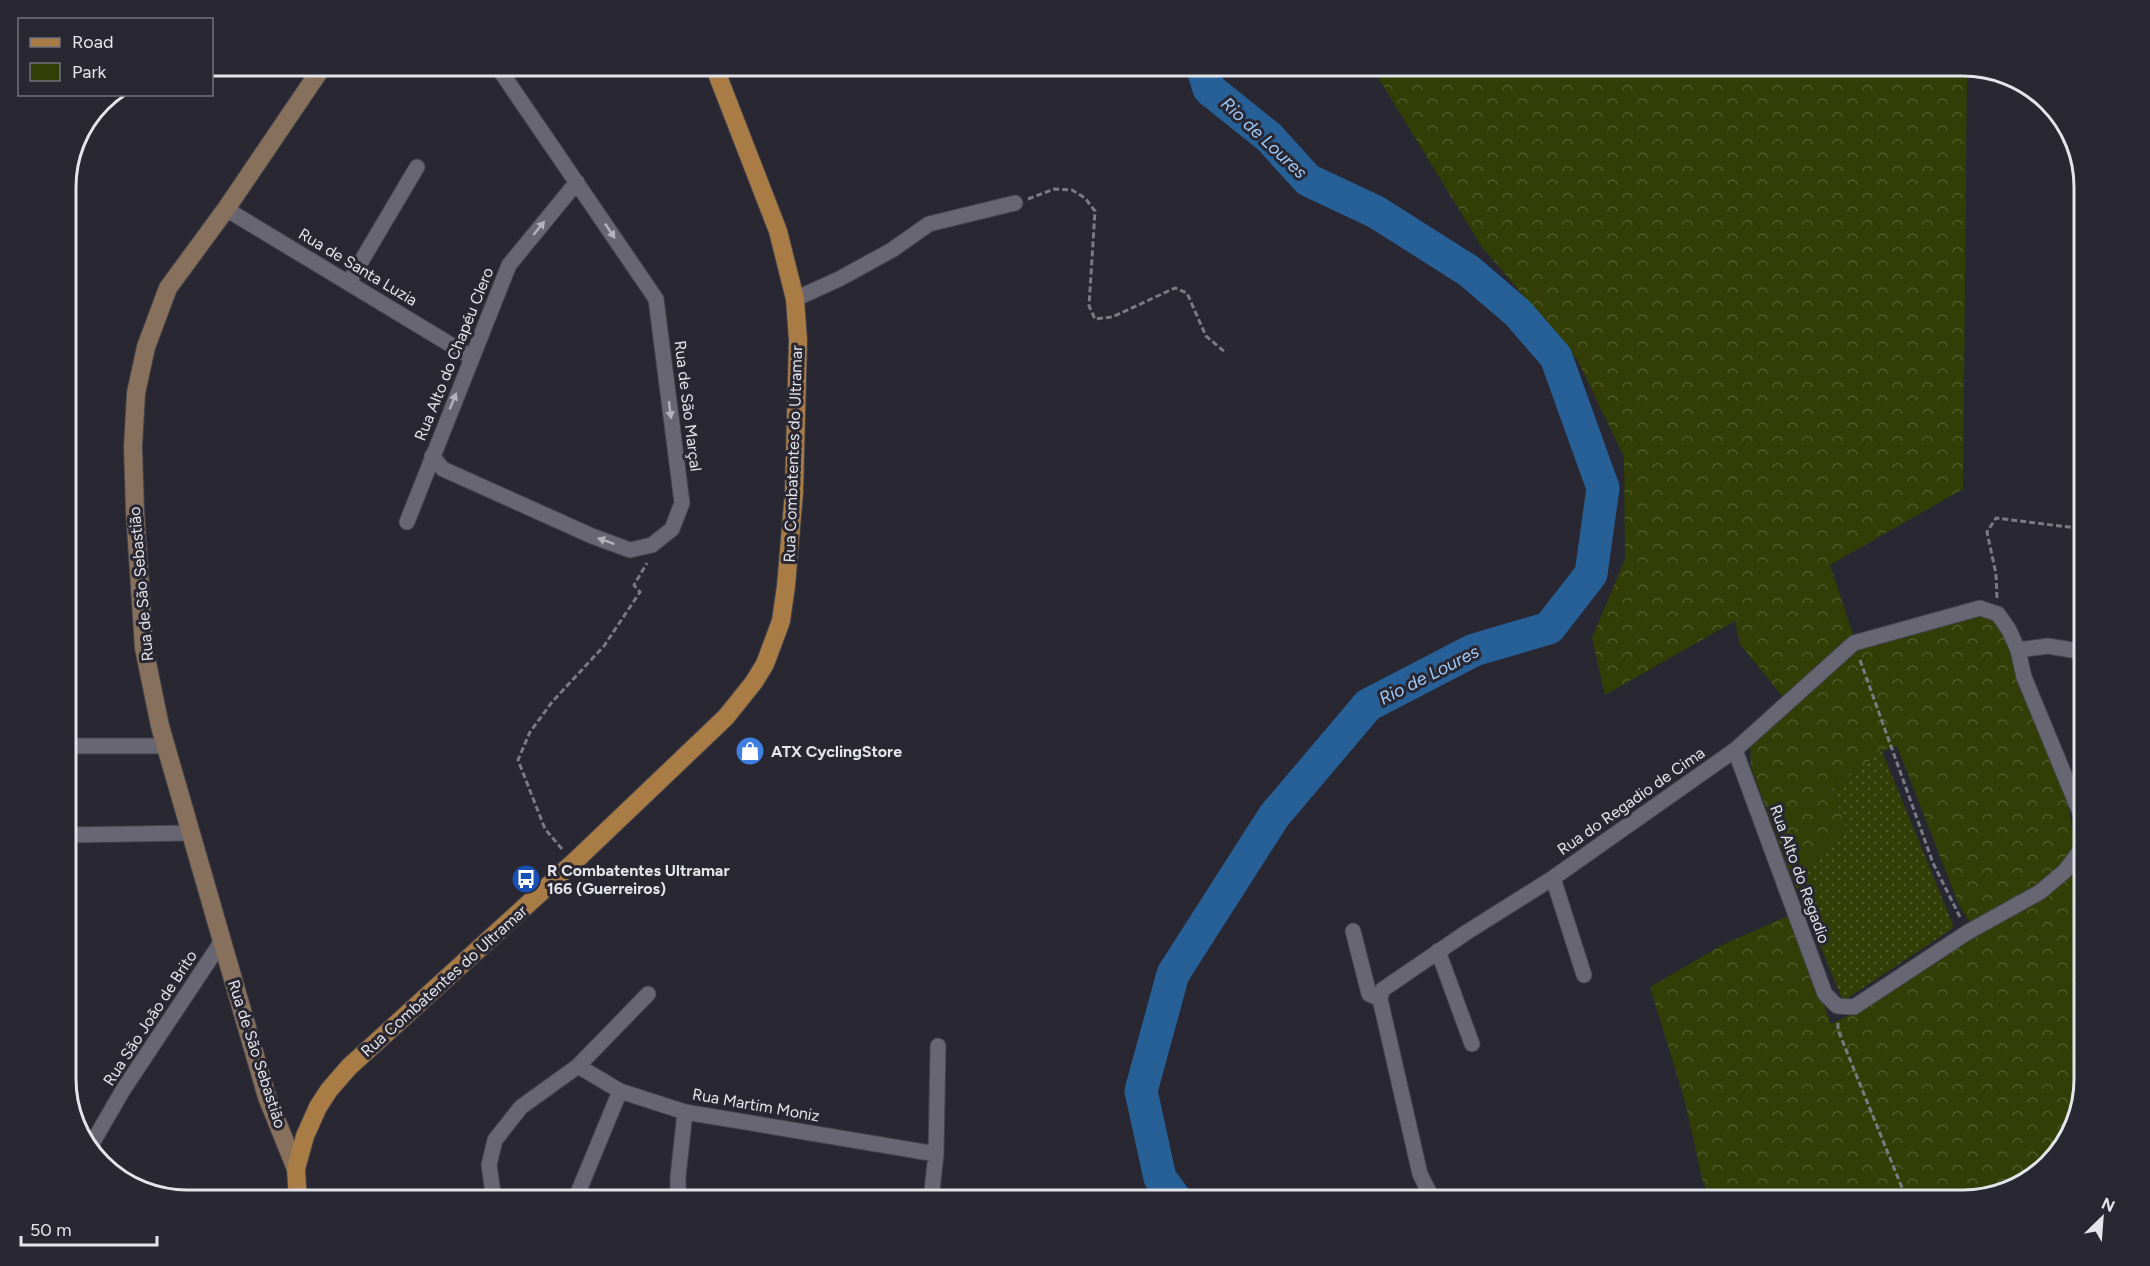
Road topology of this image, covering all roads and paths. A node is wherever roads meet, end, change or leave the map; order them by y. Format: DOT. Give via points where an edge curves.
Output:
graph roads {
  1 [pos="316,77"];
  2 [pos="504,77"];
  3 [pos="718,77"];
  4 [pos="417,166"];
  5 [pos="577,182"];
  6 [pos="1016,203"];
  7 [pos="226,209"];
  8 [pos="349,282"];
  9 [pos="795,299"];
  10 [pos="1226,353"];
  11 [pos="471,357"];
  12 [pos="432,456"];
  13 [pos="407,522"];
  14 [pos="2073,529"];
  15 [pos="643,547"];
  16 [pos="1998,614"];
  17 [pos="1854,643"];
  18 [pos="2018,650"];
  19 [pos="2074,650"];
  20 [pos="77,746"];
  21 [pos="166,746"];
  22 [pos="1735,750"];
  23 [pos="2074,785"];
  24 [pos="191,833"];
  25 [pos="77,835"];
  26 [pos="2074,859"];
  27 [pos="573,863"];
  28 [pos="1553,878"];
  29 [pos="1353,931"];
  30 [pos="1968,932"];
  31 [pos="222,940"];
  32 [pos="1438,951"];
  33 [pos="1584,975"];
  34 [pos="648,994"];
  35 [pos="1380,999"];
  36 [pos="1837,1006"];
  37 [pos="1472,1044"];
  38 [pos="938,1046"];
  39 [pos="578,1066"];
  40 [pos="620,1091"];
  41 [pos="685,1112"];
  42 [pos="94,1139"];
  43 [pos="936,1154"];
  44 [pos="296,1169"];
  45 [pos="297,1190"];
  46 [pos="493,1190"];
  47 [pos="579,1190"];
  48 [pos="678,1190"];
  49 [pos="932,1190"];
  50 [pos="1428,1190"];
  51 [pos="1903,1190"];
  1 -- 7 [label="street, Rua de São Sebastião"];
  2 -- 5 [label="street, Rua de São Marçal"];
  3 -- 9 [label="main road, Rua Combatentes do Ultramar" via="778,231"];
  4 -- 8 [label="street"];
  11 -- 5 [label="street, Rua Alto do Chapéu Clero, one-way" via="509,265"];
  5 -- 15 [label="street, Rua de São Marçal, one-way" via="656,299 682,503 672,529 652,545"];
  6 -- 9 [label="street" via="929,224 892,250"];
  6 -- 10 [label="path" via="1054,189 1072,190 1095,211 1089,306 1095,319 1112,317 1176,288 1187,293 1206,336"];
  7 -- 8 [label="street, Rua de Santa Luzia"];
  7 -- 21 [label="street, Rua de São Sebastião" via="168,288 146,347 136,393 135,511 144,648"];
  8 -- 11 [label="street, Rua de Santa Luzia"];
  9 -- 27 [label="main road, Rua Combatentes do Ultramar" via="798,340 794,492 781,621 765,664 726,717"];
  12 -- 11 [label="street, Rua Alto do Chapéu Clero, one-way"];
  12 -- 13 [label="street, Rua Alto do Chapéu Clero"];
  15 -- 12 [label="street, one-way" via="630,550 592,536 443,469"];
  14 -- 16 [label="path" via="1996,518 1987,532 1996,574"];
  15 -- 27 [label="path" via="648,562 634,585 640,592 604,646 530,732 518,760 545,829"];
  16 -- 17 [label="street, Rua do Regadio de Cima" via="1980,608"];
  16 -- 18 [label="street"];
  17 -- 22 [label="street, Rua do Regadio de Cima"];
  17 -- 30 [label="path" via="1933,863"];
  18 -- 19 [label="street" via="2048,646"];
  18 -- 23 [label="street" via="2024,677"];
  20 -- 21 [label="street"];
  21 -- 24 [label="street, Rua de São Sebastião"];
  22 -- 28 [label="street, Rua do Regadio de Cima"];
  22 -- 36 [label="street, Rua Alto do Regadio" via="1825,994"];
  24 -- 25 [label="street"];
  24 -- 31 [label="street, Rua de São Sebastião"];
  26 -- 30 [label="street" via="2040,892"];
  27 -- 44 [label="main road, Rua Combatentes do Ultramar" via="349,1067 318,1107"];
  28 -- 32 [label="street, Rua do Regadio de Cima"];
  28 -- 33 [label="street"];
  29 -- 35 [label="street" via="1369,994"];
  30 -- 36 [label="street" via="1854,1007"];
  31 -- 42 [label="street, Rua São João de Brito"];
  31 -- 44 [label="street, Rua de São Sebastião" via="267,1097"];
  32 -- 35 [label="street, Rua do Regadio de Cima" via="1382,990"];
  32 -- 37 [label="street"];
  34 -- 39 [label="street"];
  35 -- 50 [label="street" via="1420,1174"];
  36 -- 51 [label="path" via="1838,1030"];
  38 -- 43 [label="street"];
  39 -- 40 [label="street, Rua Martim Moniz"];
  39 -- 46 [label="street" via="521,1107 495,1140 489,1165"];
  40 -- 41 [label="street, Rua Martim Moniz"];
  40 -- 47 [label="street"];
  41 -- 43 [label="street, Rua Martim Moniz"];
  41 -- 48 [label="street"];
  43 -- 49 [label="street"];
  44 -- 45 [label="main road, Rua Combatentes do Ultramar"];
}
